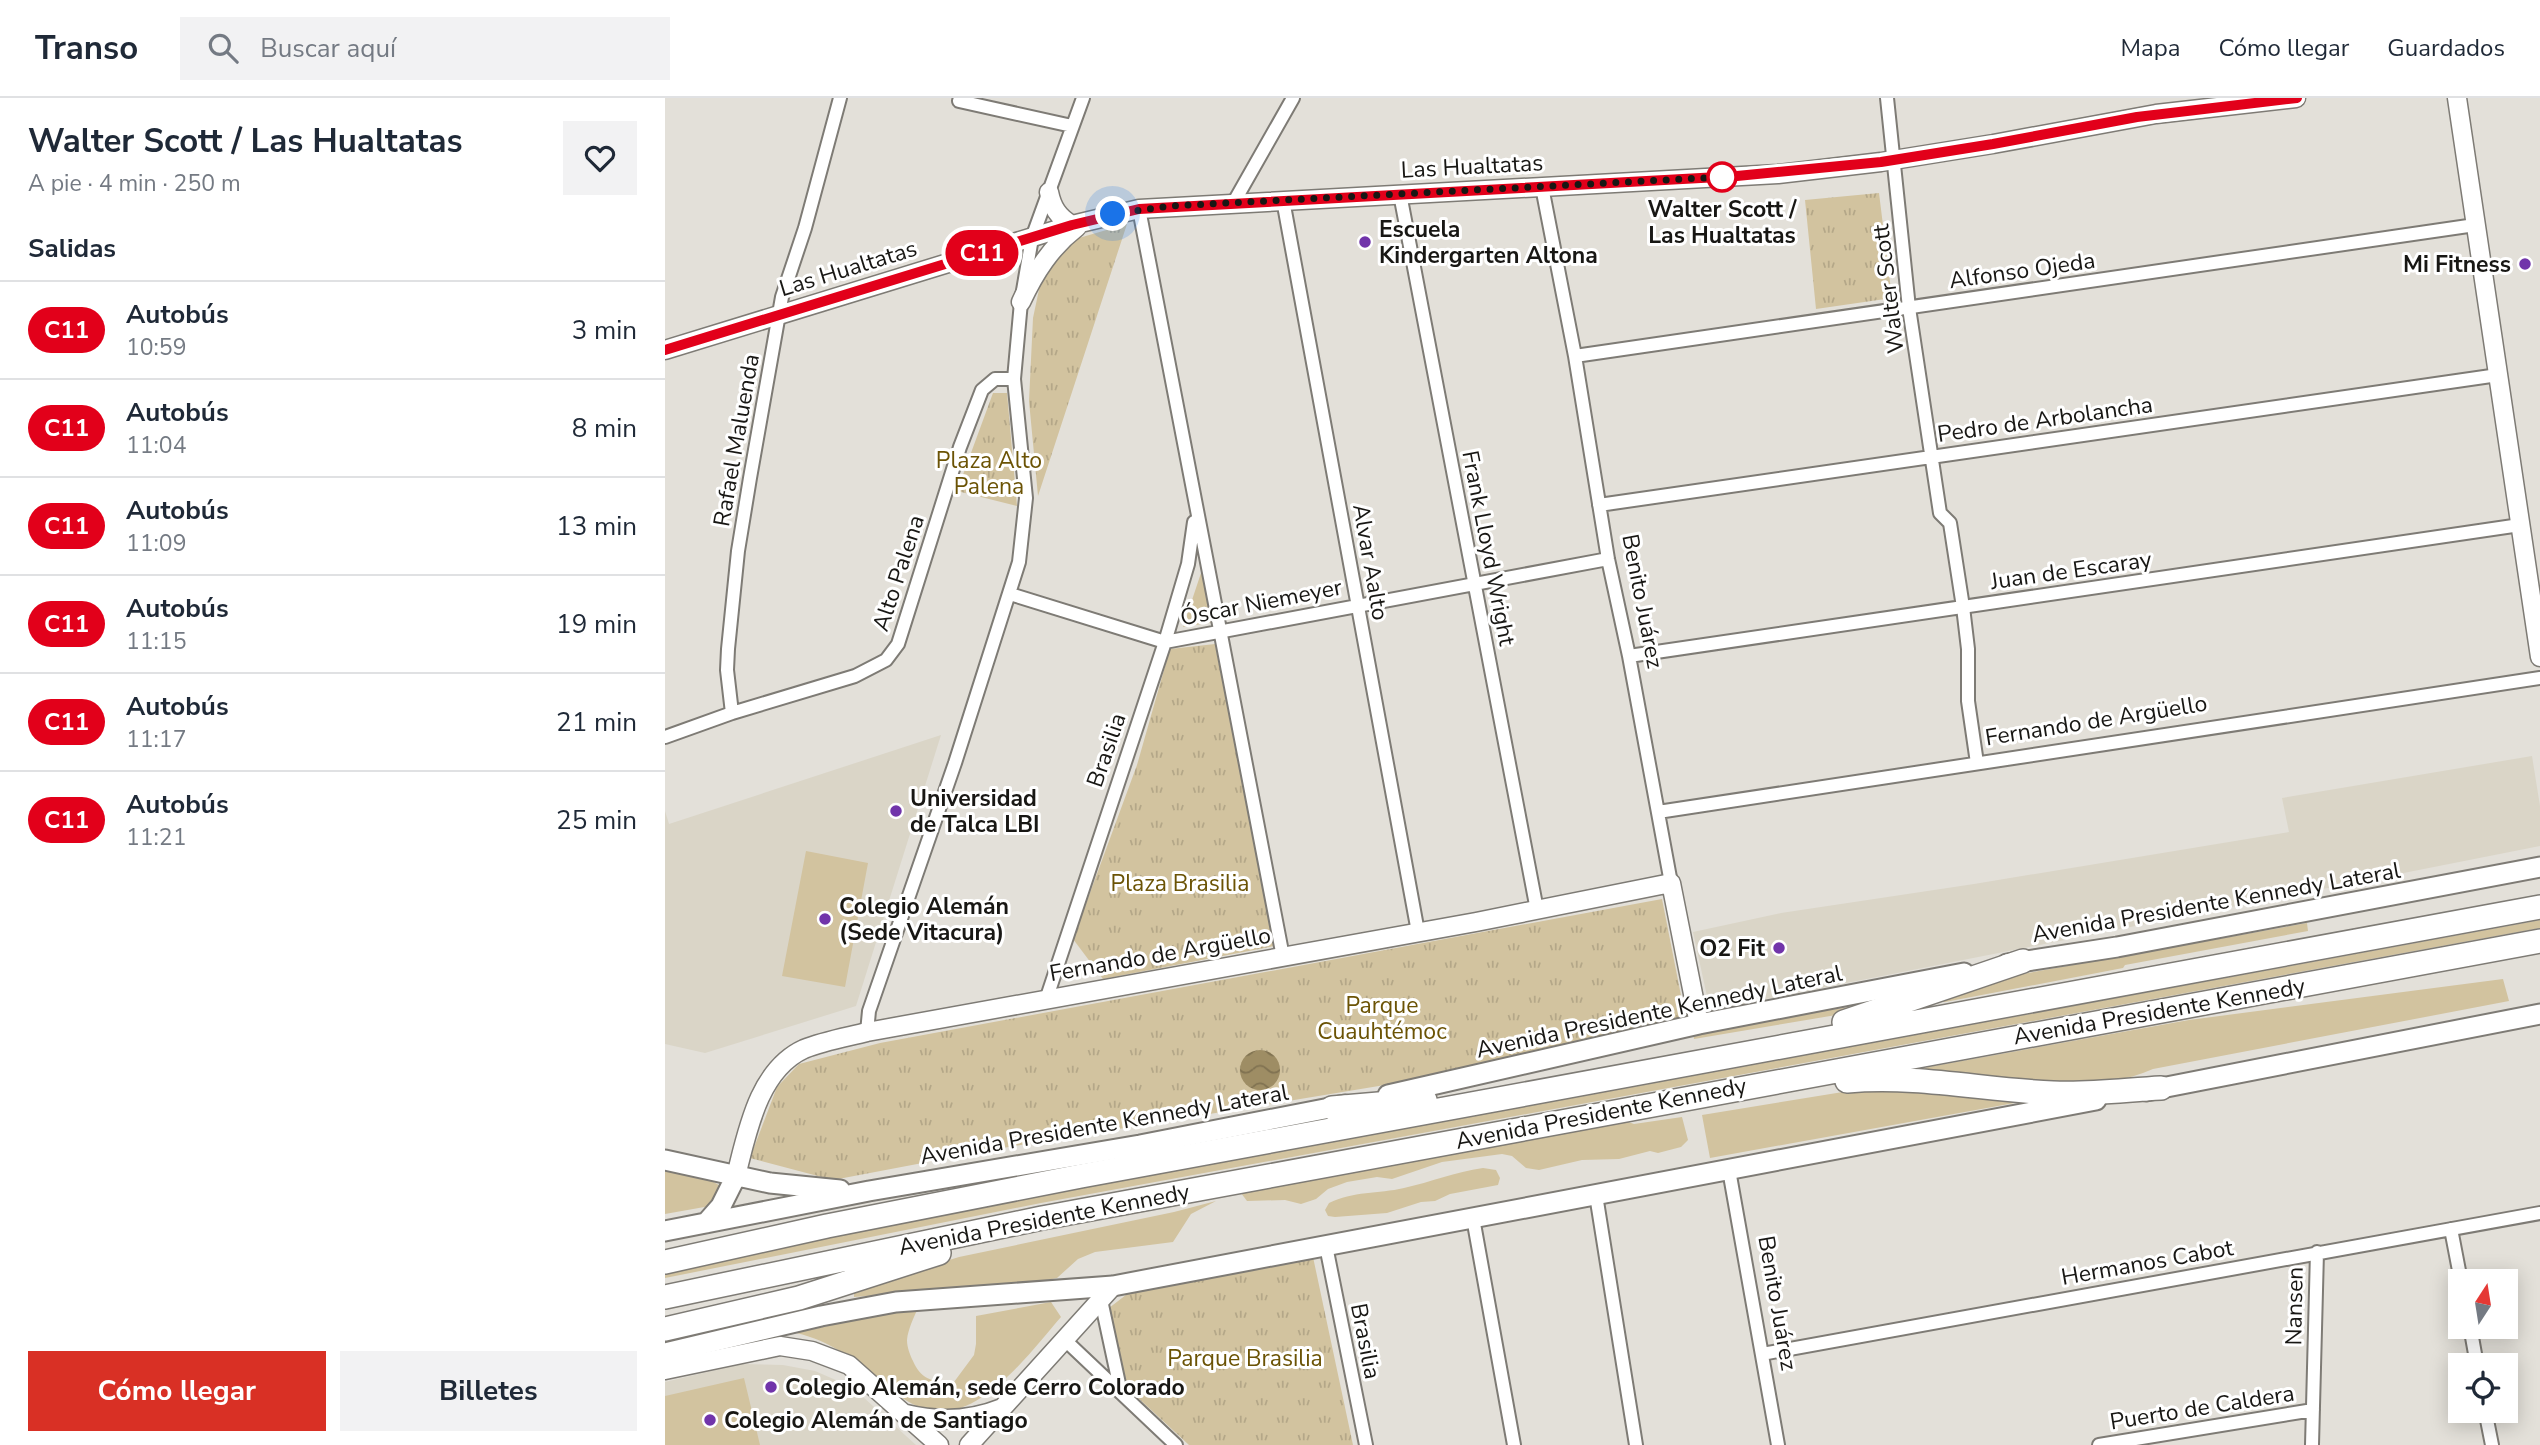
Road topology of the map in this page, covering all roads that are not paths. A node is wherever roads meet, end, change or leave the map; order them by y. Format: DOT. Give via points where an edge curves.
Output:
graph roads {
  1 [pos="840,98"];
  2 [pos="1083,98"];
  3 [pos="1293,98"];
  4 [pos="1887,98"];
  5 [pos="2296,98"];
  6 [pos="2457,98"];
  7 [pos="959,101"];
  8 [pos="1072,126"];
  9 [pos="1894,160"];
  10 [pos="1542,187"];
  11 [pos="1049,192"];
  12 [pos="1400,194"];
  13 [pos="1283,200"];
  14 [pos="1234,202"];
  15 [pos="1139,209"];
  16 [pos="1077,223"];
  17 [pos="2475,225"];
  18 [pos="1032,238"];
  19 [pos="1021,302"];
  20 [pos="1909,308"];
  21 [pos="779,315"];
  22 [pos="665,350"];
  23 [pos="1575,356"];
  24 [pos="2497,376"];
  25 [pos="1014,379"];
  26 [pos="1932,457"];
  27 [pos="1599,505"];
  28 [pos="1196,512"];
  29 [pos="2520,525"];
  30 [pos="1608,559"];
  31 [pos="1475,584"];
  32 [pos="1010,594"];
  33 [pos="1358,605"];
  34 [pos="1963,607"];
  35 [pos="1219,631"];
  36 [pos="1165,642"];
  37 [pos="1629,656"];
  38 [pos="2540,657"];
  39 [pos="2540,678"];
  40 [pos="732,713"];
  41 [pos="665,737"];
  42 [pos="1977,763"];
  43 [pos="1658,812"];
  44 [pos="2540,867"];
  45 [pos="1671,883"];
  46 [pos="2540,907"];
  47 [pos="1537,911"];
  48 [pos="1418,932"];
  49 [pos="2540,941"];
  50 [pos="1283,957"];
  51 [pos="2023,961"];
  52 [pos="1046,1000"];
  53 [pos="2540,1014"];
  54 [pos="1699,1024"];
  55 [pos="867,1032"];
  56 [pos="1742,1054"];
  57 [pos="1571,1086"];
  58 [pos="2161,1088"];
  59 [pos="1725,1090"];
  60 [pos="1332,1108"];
  61 [pos="665,1160"];
  62 [pos="1728,1170"];
  63 [pos="736,1176"];
  64 [pos="869,1191"];
  65 [pos="1596,1195"];
  66 [pos="2540,1213"];
  67 [pos="1042,1218"];
  68 [pos="1473,1218"];
  69 [pos="706,1223"];
  70 [pos="2451,1229"];
  71 [pos="665,1231"];
  72 [pos="1326,1246"];
  73 [pos="2317,1252"];
  74 [pos="665,1262"];
  75 [pos="2459,1269"];
  76 [pos="1107,1293"];
  77 [pos="665,1297"];
  78 [pos="665,1329"];
  79 [pos="1065,1340"];
  80 [pos="665,1353"];
  81 [pos="1762,1354"];
  82 [pos="665,1370"];
  83 [pos="1121,1394"];
  84 [pos="1005,1407"];
  85 [pos="2312,1410"];
  86 [pos="904,1413"];
  87 [pos="2488,1423"];
  88 [pos="939,1445"];
  89 [pos="969,1445"];
  90 [pos="1176,1445"];
  91 [pos="1366,1445"];
  92 [pos="1514,1445"];
  93 [pos="1636,1445"];
  94 [pos="1779,1445"];
  95 [pos="2099,1445"];
  96 [pos="2312,1445"];
  97 [pos="2492,1445"];
  1 -- 21 [label="street, Rafael Maluenda"];
  2 -- 8 [label="street"];
  3 -- 14 [label="street"];
  4 -- 9 [label="street, Walter Scott"];
  5 -- 9 [label="street, Las Hualtatas" via="2146,115"];
  6 -- 17 [label="street"];
  7 -- 8 [label="street"];
  8 -- 11 [label="street"];
  9 -- 10 [label="street, Las Hualtatas" via="1764,175"];
  9 -- 20 [label="street, Walter Scott"];
  10 -- 12 [label="street, Las Hualtatas"];
  10 -- 23 [label="street, Benito Juárez"];
  11 -- 16 [label="street" via="1058,214"];
  11 -- 18 [label="street"];
  12 -- 13 [label="street, Las Hualtatas"];
  12 -- 31 [label="street, Frank Lloyd Wright"];
  13 -- 14 [label="street, Las Hualtatas"];
  13 -- 33 [label="street, Alvar Aalto"];
  14 -- 15 [label="street, Las Hualtatas"];
  15 -- 16 [label="street, Las Hualtatas"];
  15 -- 28 [label="street, Brasilia"];
  16 -- 18 [label="street, Las Hualtatas"];
  16 -- 19 [label="street" via="1053,248"];
  17 -- 20 [label="street, Alfonso Ojeda"];
  17 -- 24 [label="street"];
  18 -- 19 [label="street"];
  18 -- 21 [label="street, Las Hualtatas"];
  19 -- 25 [label="street"];
  20 -- 23 [label="street, Alfonso Ojeda"];
  20 -- 26 [label="street, Walter Scott"];
  21 -- 22 [label="street, Las Hualtatas"];
  21 -- 40 [label="street, Rafael Maluenda" via="731,612 727,670"];
  23 -- 27 [label="street, Benito Juárez"];
  24 -- 26 [label="street, Pedro de Arbolancha"];
  24 -- 29 [label="street"];
  25 -- 32 [label="street" via="1026,498 1021,551"];
  25 -- 40 [label="street, Alto Palena" via="995,379 982,390 892,653 855,676"];
  26 -- 27 [label="street, Pedro de Arbolancha"];
  26 -- 34 [label="street, Walter Scott" via="1940,513 1950,523"];
  27 -- 30 [label="street, Benito Juárez"];
  28 -- 35 [label="street, Brasilia"];
  28 -- 36 [label="street, Brasilia" via="1188,564"];
  29 -- 34 [label="street, Juan de Escaray"];
  29 -- 38 [label="street"];
  30 -- 31 [label="street, Óscar Niemeyer"];
  30 -- 37 [label="street, Benito Juárez"];
  31 -- 33 [label="street, Óscar Niemeyer"];
  31 -- 47 [label="street, Frank Lloyd Wright"];
  32 -- 36 [label="street, Óscar Niemeyer"];
  32 -- 55 [label="street" via="869,1011"];
  33 -- 35 [label="street, Óscar Niemeyer"];
  33 -- 48 [label="street, Alvar Aalto"];
  34 -- 37 [label="street, Juan de Escaray"];
  34 -- 42 [label="street, Walter Scott"];
  35 -- 36 [label="street, Óscar Niemeyer"];
  35 -- 50 [label="street, Brasilia"];
  36 -- 52 [label="street, Brasilia"];
  37 -- 43 [label="street, Benito Juárez"];
  39 -- 42 [label="street, Fernando de Argüello"];
  40 -- 41 [label="street, Alto Palena"];
  42 -- 43 [label="street, Fernando de Argüello"];
  43 -- 45 [label="street, Benito Juárez"];
  44 -- 51 [label="main road, Avenida Presidente Kennedy Lateral"];
  45 -- 47 [label="street, Fernando de Argüello"];
  45 -- 54 [label="street, Benito Juárez"];
  46 -- 56 [label="highway, Avenida Presidente Kennedy"];
  47 -- 48 [label="street, Fernando de Argüello"];
  48 -- 50 [label="street, Fernando de Argüello"];
  49 -- 59 [label="highway, Avenida Presidente Kennedy"];
  50 -- 52 [label="street, Fernando de Argüello"];
  51 -- 54 [label="main road, Avenida Presidente Kennedy Lateral"];
  51 -- 56 [label="highway"];
  52 -- 55 [label="street, Fernando de Argüello"];
  53 -- 58 [label="main road"];
  54 -- 60 [label="main road, Avenida Presidente Kennedy Lateral"];
  55 -- 63 [label="street, Fernando de Argüello" via="804,1049 777,1071 755,1111"];
  56 -- 57 [label="highway, Avenida Presidente Kennedy"];
  57 -- 60 [label="highway"];
  57 -- 74 [label="highway, Avenida Presidente Kennedy" via="1039,1184"];
  58 -- 59 [label="highway" via="2055,1093 1887,1078"];
  58 -- 62 [label="main road"];
  59 -- 67 [label="highway, Avenida Presidente Kennedy"];
  60 -- 64 [label="main road, Avenida Presidente Kennedy Lateral"];
  61 -- 63 [label="main road"];
  62 -- 65 [label="main road"];
  62 -- 81 [label="street, Benito Juárez"];
  63 -- 64 [label="main road"];
  63 -- 69 [label="main road"];
  64 -- 69 [label="main road, Avenida Presidente Kennedy Lateral"];
  65 -- 68 [label="main road"];
  65 -- 93 [label="street"];
  66 -- 70 [label="street, Hermanos Cabot"];
  67 -- 77 [label="highway, Avenida Presidente Kennedy"];
  67 -- 78 [label="highway" via="799,1298"];
  68 -- 72 [label="main road"];
  68 -- 92 [label="street"];
  69 -- 71 [label="main road, Avenida Presidente Kennedy Lateral"];
  70 -- 73 [label="street, Hermanos Cabot"];
  70 -- 75 [label="street"];
  72 -- 76 [label="main road"];
  72 -- 91 [label="street, Brasilia"];
  73 -- 81 [label="street, Hermanos Cabot"];
  73 -- 85 [label="street, Nansen"];
  76 -- 79 [label="street"];
  76 -- 80 [label="main road" via="896,1302"];
  76 -- 83 [label="street"];
  79 -- 83 [label="street"];
  79 -- 84 [label="street"];
  81 -- 94 [label="street, Benito Juárez"];
  82 -- 86 [label="street" via="780,1346 812,1351 849,1365"];
  83 -- 90 [label="street"];
  84 -- 86 [label="street" via="956,1420"];
  84 -- 89 [label="street"];
  85 -- 95 [label="street, Puerto de Caldera"];
  85 -- 96 [label="street, Nansen"];
  86 -- 88 [label="street"];
  87 -- 97 [label="street"];
}
